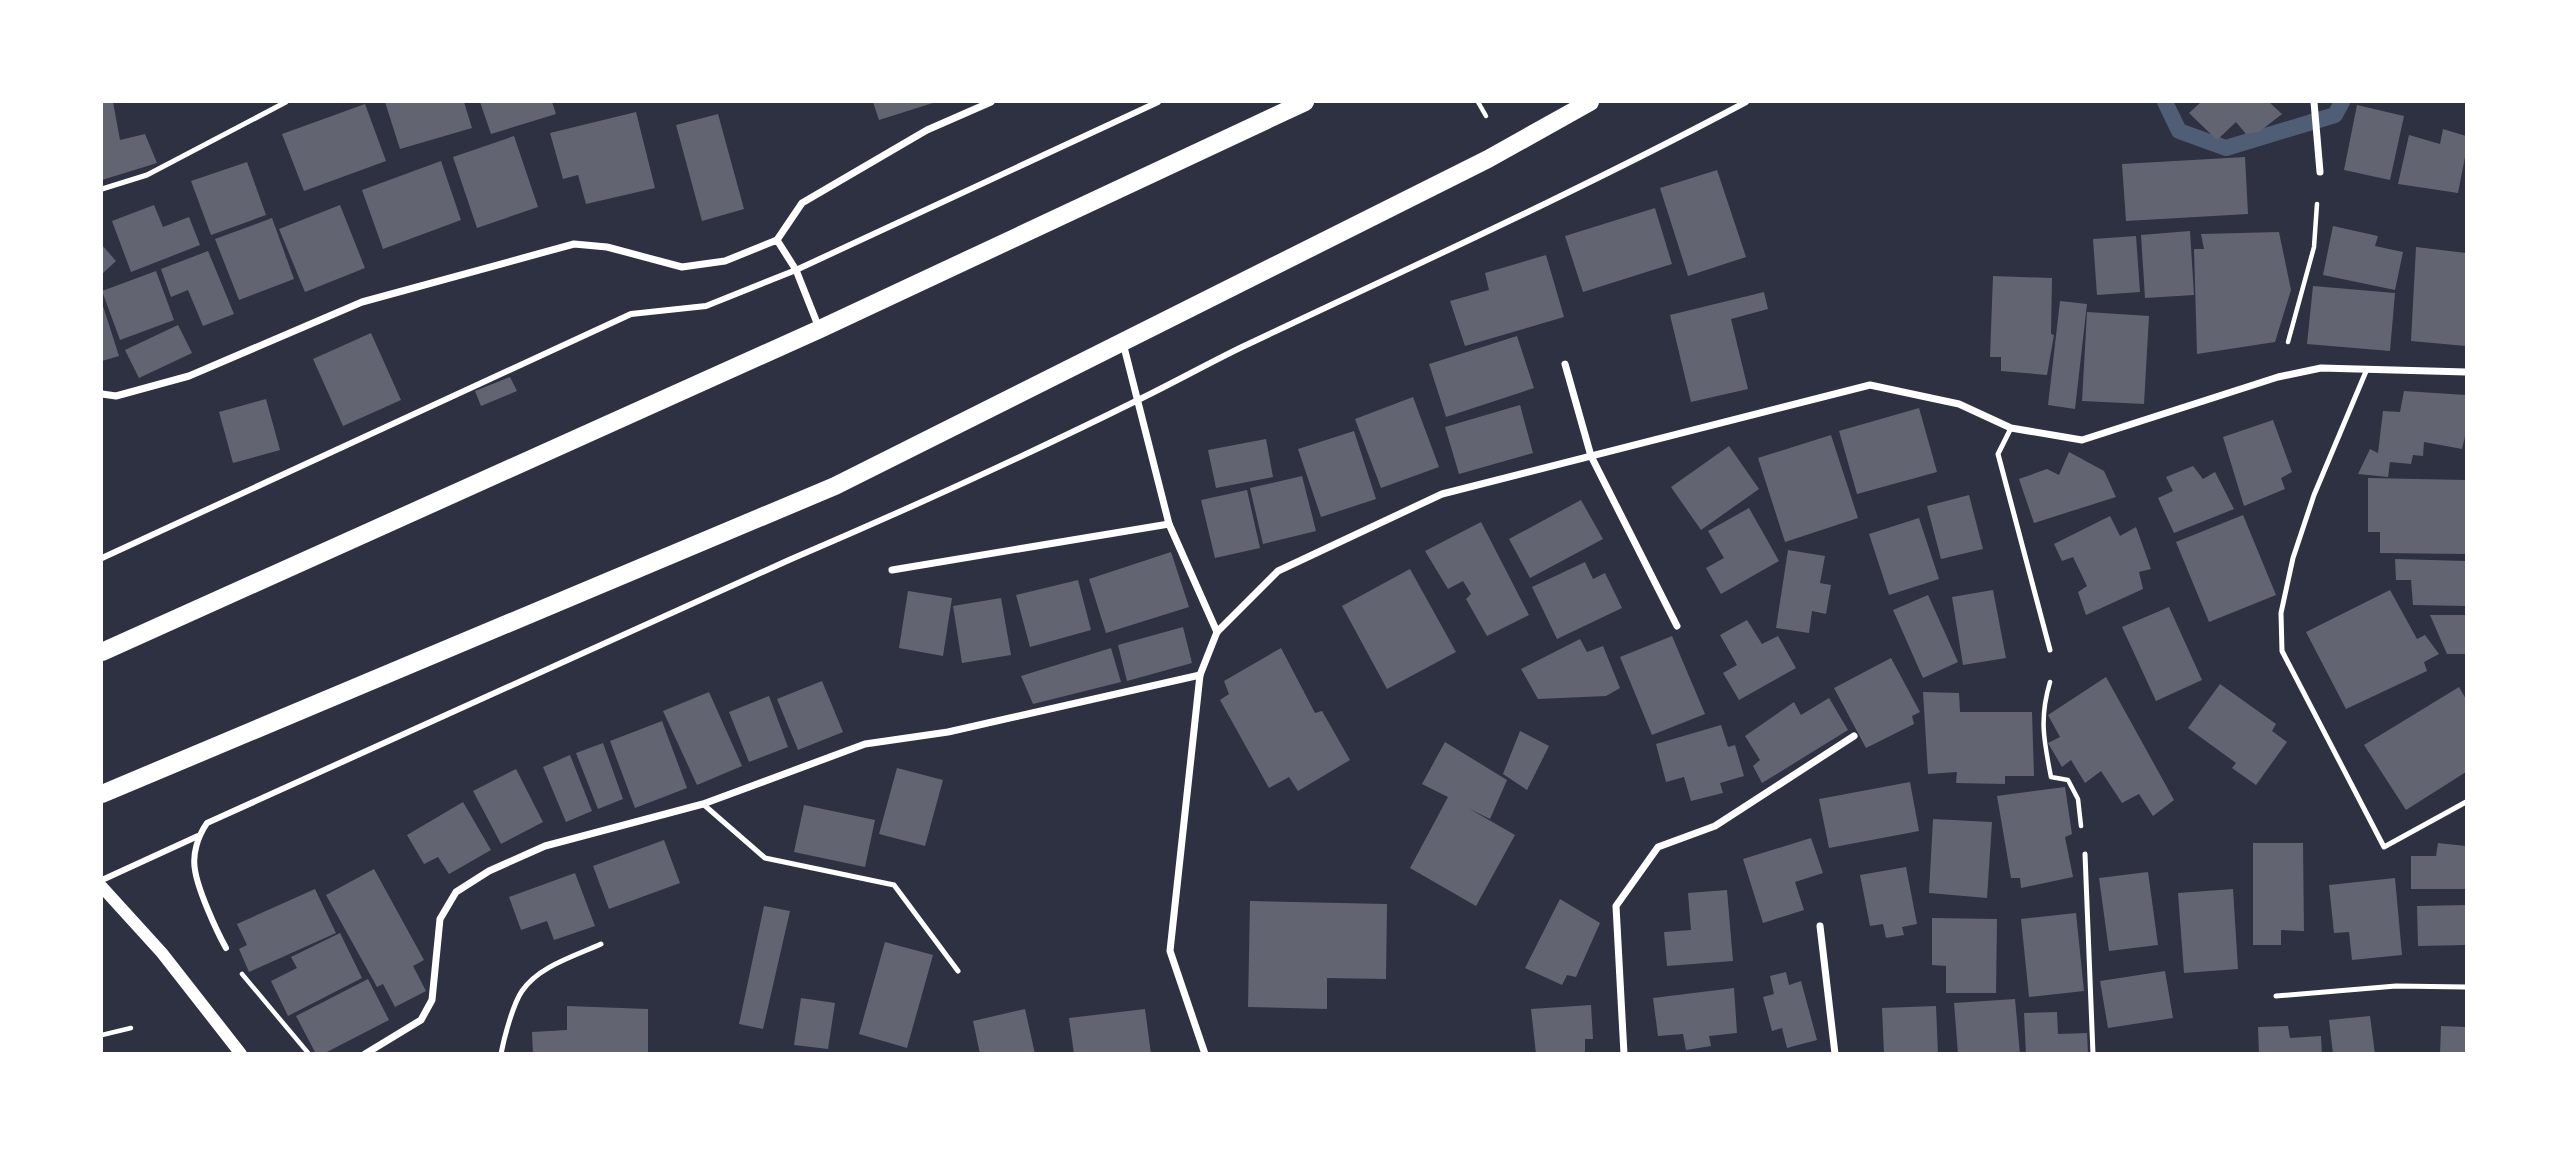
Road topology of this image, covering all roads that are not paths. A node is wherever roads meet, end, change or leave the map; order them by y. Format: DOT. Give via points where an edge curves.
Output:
graph roads {
  1 [pos="286,102"];
  2 [pos="991,102"];
  3 [pos="1158,102"];
  4 [pos="1305,102"];
  5 [pos="1590,102"];
  6 [pos="1746,102"];
  7 [pos="2314,102"];
  8 [pos="2320,172"];
  9 [pos="102,188"];
  10 [pos="777,240"];
  11 [pos="796,270"];
  12 [pos="820,329"];
  13 [pos="1123,343"];
  14 [pos="1565,364"];
  15 [pos="2367,368"];
  16 [pos="2466,372"];
  17 [pos="102,394"];
  18 [pos="1138,400"];
  19 [pos="2011,428"];
  20 [pos="1591,456"];
  21 [pos="1169,524"];
  22 [pos="102,558"];
  23 [pos="892,570"];
  24 [pos="1677,626"];
  25 [pos="1217,632"];
  26 [pos="2050,650"];
  27 [pos="102,652"];
  28 [pos="1200,675"];
  29 [pos="1854,736"];
  30 [pos="102,794"];
  31 [pos="2466,802"];
  32 [pos="703,804"];
  33 [pos="198,836"];
  34 [pos="2085,855"];
  35 [pos="102,880"];
  36 [pos="102,887"];
  37 [pos="1820,926"];
  38 [pos="601,944"];
  39 [pos="226,948"];
  40 [pos="958,971"];
  41 [pos="2466,987"];
  42 [pos="2276,996"];
  43 [pos="241,1054"];
  44 [pos="365,1054"];
  45 [pos="501,1054"];
  46 [pos="1205,1054"];
  47 [pos="1624,1054"];
  48 [pos="1835,1054"];
  49 [pos="2093,1054"];
  1 -- 9 [label="lane" via="147,175"];
  2 -- 10 [label="street" via="927,130 802,203"];
  3 -- 11 [label="street"];
  4 -- 12 [label="main road"];
  5 -- 13 [label="main road" via="1488,159"];
  6 -- 18 [label="street" via="1615,171"];
  7 -- 8 [label="street"];
  10 -- 11 [label="street"];
  10 -- 17 [label="street" via="725,261 682,267 607,247 574,244 362,302 189,376 116,396"];
  11 -- 12 [label="street"];
  11 -- 22 [label="street" via="706,306 631,314"];
  12 -- 27 [label="main road"];
  13 -- 18 [label="street"];
  13 -- 30 [label="main road" via="835,486"];
  14 -- 20 [label="street"];
  15 -- 16 [label="street"];
  15 -- 19 [label="street" via="2321,368 2278,377 2082,440"];
  15 -- 31 [label="lane" via="2293,558 2281,613 2282,651 2384,847"];
  18 -- 21 [label="street"];
  18 -- 33 [label="street" via="885,519 219,817 207,823"];
  19 -- 20 [label="street" via="1959,404 1870,385"];
  19 -- 26 [label="lane" via="1998,454"];
  20 -- 24 [label="street"];
  20 -- 25 [label="street" via="1442,494 1278,571"];
  21 -- 23 [label="street"];
  21 -- 25 [label="street"];
  25 -- 28 [label="street"];
  28 -- 32 [label="street" via="948,732 864,744"];
  28 -- 46 [label="street" via="1170,951"];
  29 -- 47 [label="street" via="1715,826 1658,847 1616,906"];
  32 -- 40 [label="lane" via="765,858 894,885"];
  32 -- 44 [label="street" via="545,846 489,871 456,892 440,919 432,1000 421,1020"];
  33 -- 35 [label="street"];
  33 -- 39 [label="street" via="194,869"];
  34 -- 49 [label="lane"];
  36 -- 43 [label="street" via="162,953"];
  37 -- 48 [label="street"];
  38 -- 45 [label="lane" via="547,968 522,991"];
  41 -- 42 [label="lane" via="2396,986"];
}
